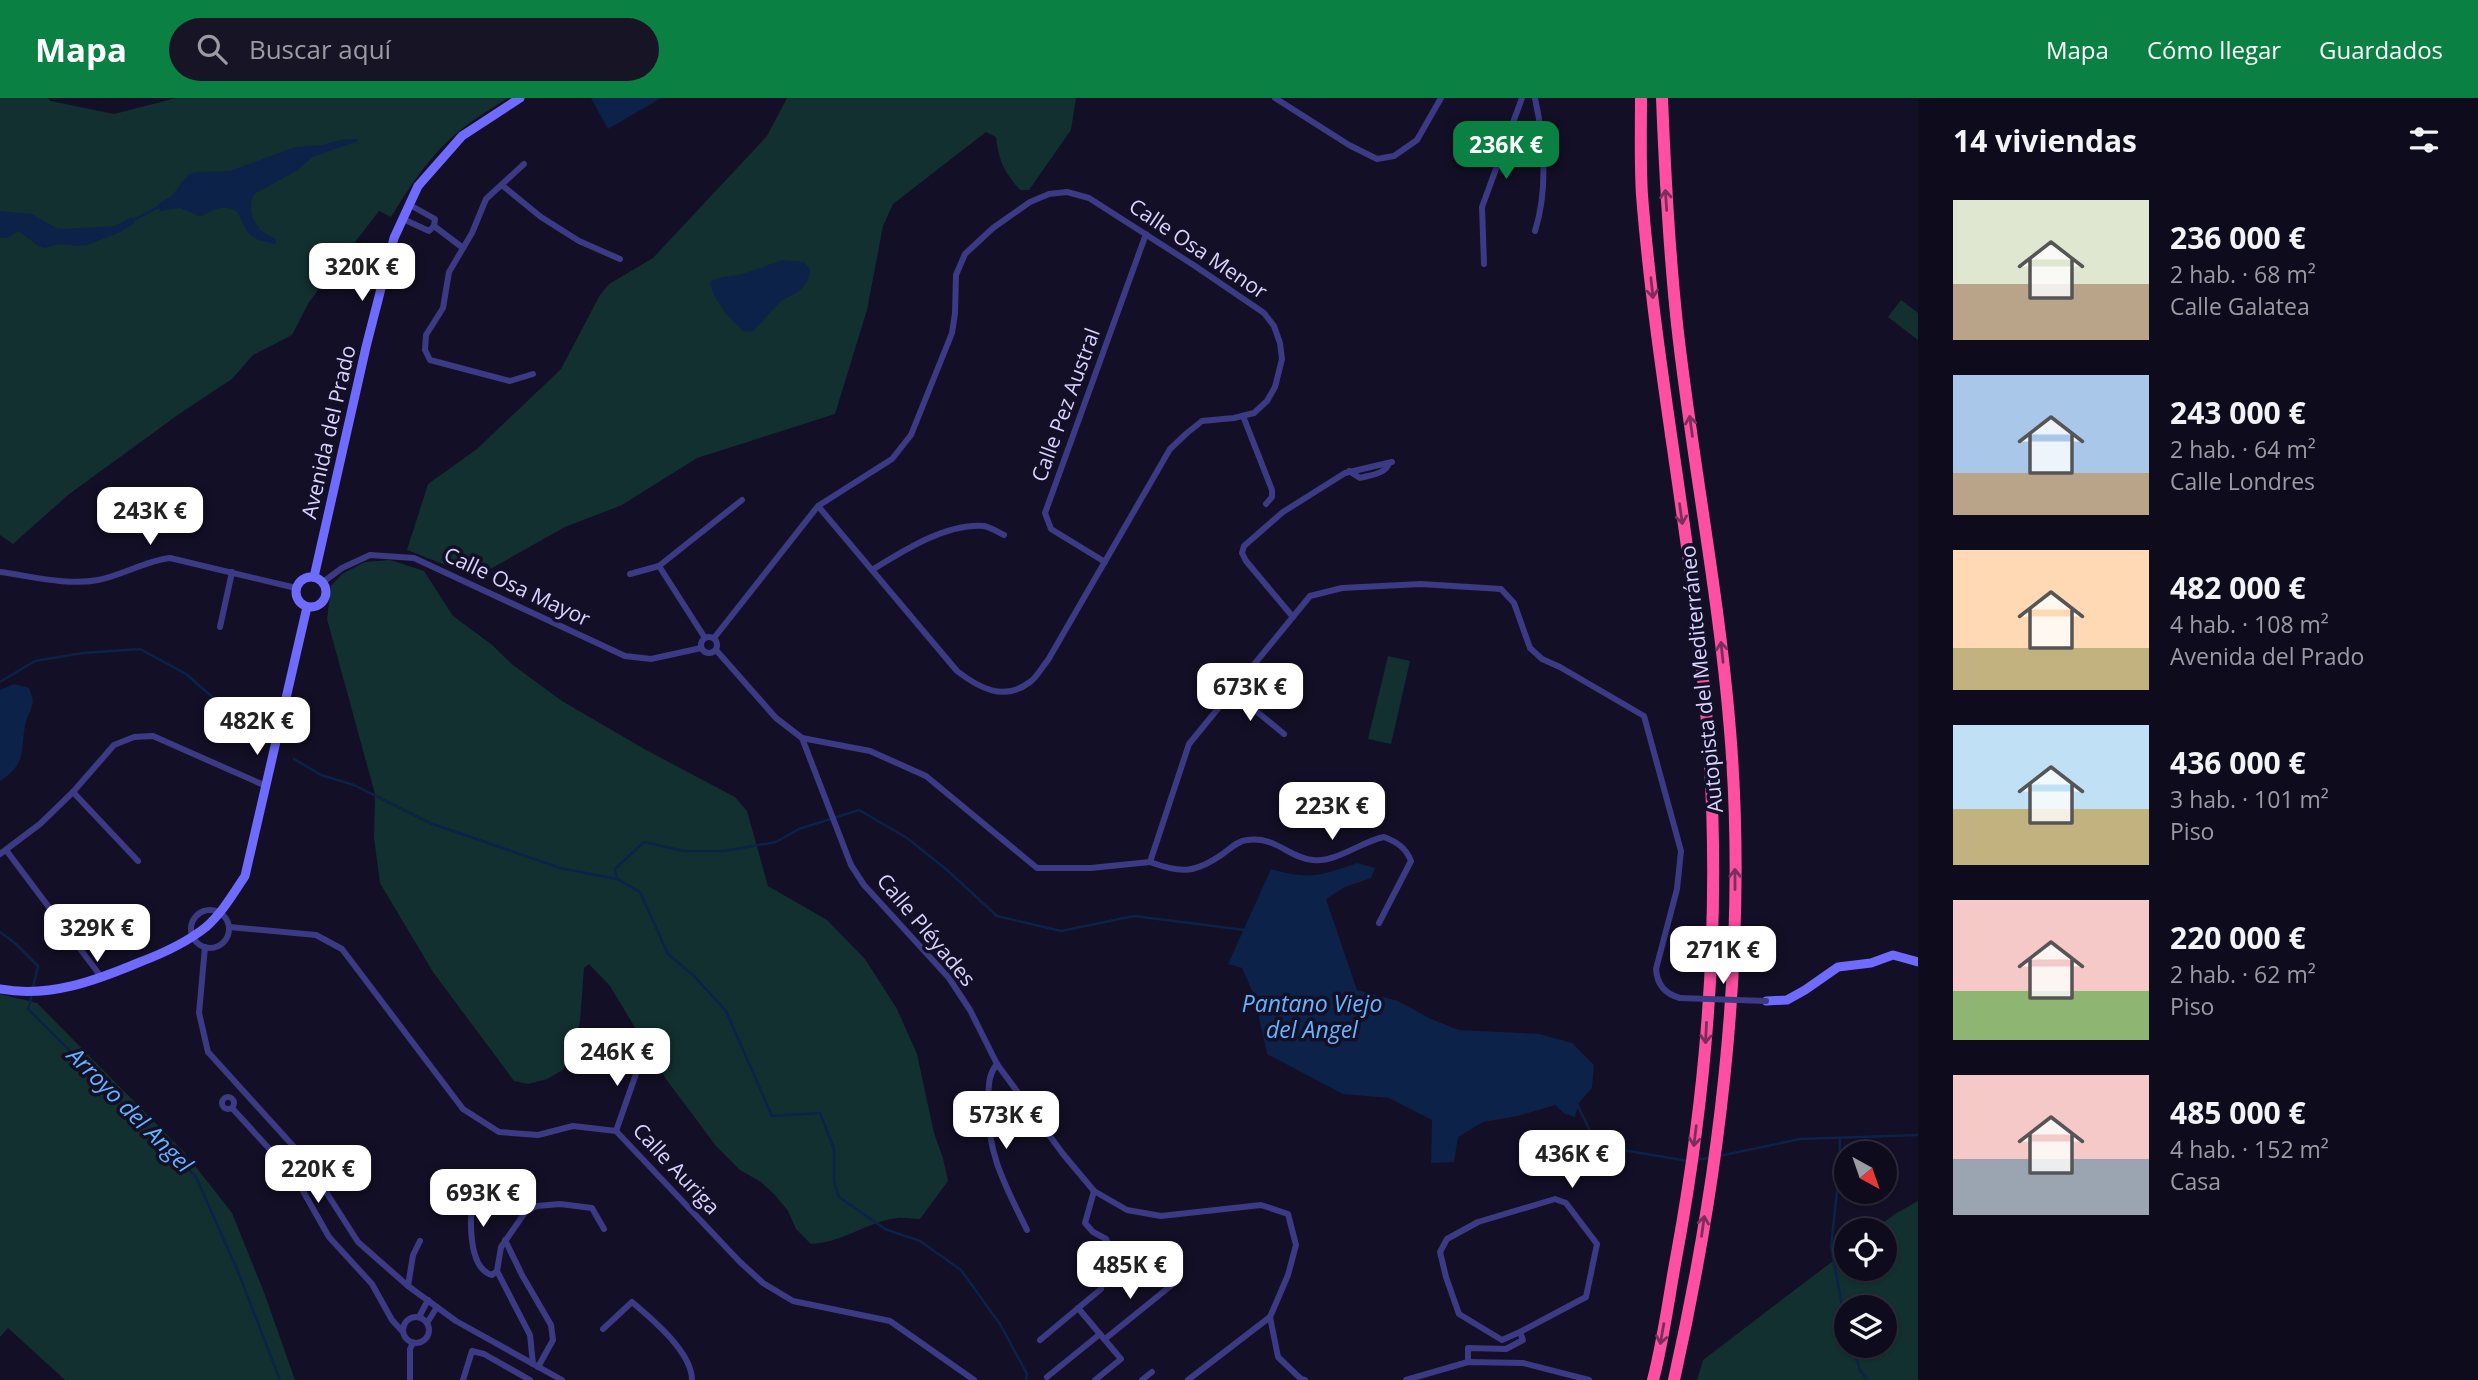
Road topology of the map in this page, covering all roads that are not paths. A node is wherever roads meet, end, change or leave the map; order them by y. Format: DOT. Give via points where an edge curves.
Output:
graph roads {
  1 [pos="520,98"];
  2 [pos="1275,98"];
  3 [pos="1441,98"];
  4 [pos="1522,98"];
  5 [pos="1535,98"];
  6 [pos="1641,98"];
  7 [pos="1662,98"];
  8 [pos="524,164"];
  9 [pos="503,186"];
  10 [pos="410,205"];
  11 [pos="403,219"];
  12 [pos="434,226"];
  13 [pos="1535,231"];
  14 [pos="1146,234"];
  15 [pos="463,248"];
  16 [pos="620,260"];
  17 [pos="1484,264"];
  18 [pos="533,374"];
  19 [pos="1243,416"];
  20 [pos="1391,462"];
  21 [pos="742,500"];
  22 [pos="1266,504"];
  23 [pos="818,506"];
  24 [pos="1004,535"];
  25 [pos="1105,562"];
  26 [pos="659,566"];
  27 [pos="872,570"];
  28 [pos="0,572"];
  29 [pos="232,572"];
  30 [pos="630,574"];
  31 [pos="318,579"];
  32 [pos="296,588"];
  33 [pos="307,607"];
  34 [pos="1293,617"];
  35 [pos="220,627"];
  36 [pos="705,638"];
  37 [pos="713,638"];
  38 [pos="701,648"];
  39 [pos="716,650"];
  40 [pos="1233,692"];
  41 [pos="1284,733"];
  42 [pos="802,738"];
  43 [pos="266,786"];
  44 [pos="73,792"];
  45 [pos="3,852"];
  46 [pos="138,861"];
  47 [pos="1150,862"];
  48 [pos="220,913"];
  49 [pos="1379,923"];
  50 [pos="229,927"];
  51 [pos="193,937"];
  52 [pos="205,947"];
  53 [pos="1918,962"];
  54 [pos="102,978"];
  55 [pos="0,989"];
  56 [pos="1766,1001"];
  57 [pos="643,1054"];
  58 [pos="998,1064"];
  59 [pos="232,1108"];
  60 [pos="616,1131"];
  61 [pos="1094,1191"];
  62 [pos="473,1196"];
  63 [pos="604,1229"];
  64 [pos="1027,1230"];
  65 [pos="506,1240"];
  66 [pos="420,1241"];
  67 [pos="496,1271"];
  68 [pos="1173,1284"];
  69 [pos="408,1286"];
  70 [pos="428,1300"];
  71 [pos="438,1307"];
  72 [pos="1078,1308"];
  73 [pos="419,1317"];
  74 [pos="1270,1317"];
  75 [pos="427,1323"];
  76 [pos="603,1329"];
  77 [pos="403,1332"];
  78 [pos="1520,1332"];
  79 [pos="1102,1337"];
  80 [pos="1040,1340"];
  81 [pos="413,1343"];
  82 [pos="1468,1363"];
  83 [pos="536,1365"];
  84 [pos="1152,1372"];
  85 [pos="1047,1377"];
  86 [pos="410,1380"];
  87 [pos="463,1380"];
  88 [pos="530,1380"];
  89 [pos="562,1380"];
  90 [pos="692,1380"];
  91 [pos="974,1380"];
  92 [pos="1095,1380"];
  93 [pos="1142,1380"];
  94 [pos="1188,1380"];
  95 [pos="1305,1380"];
  96 [pos="1406,1380"];
  97 [pos="1589,1380"];
  98 [pos="1653,1380"];
  99 [pos="1674,1380"];
  1 -- 10 [label="street, Avenida del Prado" via="462,136 418,186"];
  2 -- 3 [label="street" via="1377,159 1394,156 1417,140"];
  4 -- 17 [label="street" via="1482,206"];
  5 -- 13 [label="street" via="1542,171 1541,211"];
  6 -- 98 [label="highway, Autopista del Mediterráneo, one-way" via="1642,192 1656,326 1707,723 1713,907 1704,1069 1690,1179"];
  99 -- 7 [label="highway, Autopista del Mediterráneo, one-way" via="1693,1294 1726,1069 1736,830 1719,623 1677,326"];
  8 -- 9 [label="street"];
  9 -- 15 [label="street" via="486,199"];
  9 -- 16 [label="street" via="541,217"];
  10 -- 11 [label="street, Avenida del Prado"];
  10 -- 12 [label="street" via="435,219"];
  11 -- 12 [label="street" via="429,231"];
  11 -- 31 [label="street, Avenida del Prado" via="366,347"];
  12 -- 15 [label="street"];
  14 -- 19 [label="street, Calle Osa Menor" via="1264,313 1274,326 1282,359 1275,387 1254,413"];
  14 -- 23 [label="street, Calle Osa Menor" via="1089,198 1067,192 1030,202 993,228 965,254 956,275 952,333 911,435 892,459"];
  14 -- 25 [label="street, Calle Pez Austral" via="1045,513 1051,529"];
  15 -- 18 [label="street" via="449,272 443,309 426,335 430,360 510,381"];
  19 -- 22 [label="street" via="1272,490"];
  19 -- 25 [label="street, Calle Osa Menor" via="1202,421 1178,441"];
  20 -- 34 [label="street" via="1349,471 1283,512 1244,546 1246,561"];
  21 -- 26 [label="street"];
  23 -- 27 [label="street, Calle Osa Menor"];
  23 -- 37 [label="street, Calle Osa Menor"];
  24 -- 27 [label="street" via="986,526 951,530 910,546"];
  25 -- 27 [label="street, Calle Osa Menor" via="1048,660 1029,682 1006,693 978,688 957,671"];
  26 -- 30 [label="street"];
  26 -- 36 [label="street"];
  28 -- 29 [label="street" via="84,582 170,558"];
  29 -- 32 [label="street"];
  29 -- 35 [label="street"];
  31 -- 32 [label="street" via="306,578"];
  31 -- 33 [label="street" via="327,594 325,601"];
  31 -- 38 [label="street, Calle Osa Mayor" via="370,555 414,558 625,656 651,659"];
  32 -- 33 [label="street" via="298,600"];
  33 -- 43 [label="street"];
  34 -- 40 [label="street"];
  34 -- 56 [label="street, bridge" via="1310,596 1342,588 1421,584 1501,589 1514,603 1531,648 1542,659 1644,716 1681,851 1657,969 1665,991 1680,998"];
  36 -- 37 [label="street"];
  36 -- 38 [label="street"];
  37 -- 39 [label="street"];
  38 -- 39 [label="street" via="706,653"];
  39 -- 42 [label="street" via="776,718"];
  40 -- 41 [label="street"];
  40 -- 47 [label="street" via="1189,744"];
  42 -- 47 [label="street" via="870,751 926,776 1037,868"];
  42 -- 58 [label="street, Calle Pléyades" via="851,865 949,978"];
  43 -- 44 [label="street" via="153,736 114,745"];
  43 -- 48 [label="street" via="245,876"];
  44 -- 45 [label="street"];
  44 -- 46 [label="street"];
  45 -- 54 [label="street"];
  47 -- 49 [label="street" via="1194,870 1238,842 1254,839 1275,842 1315,861 1384,837 1408,852 1411,861"];
  48 -- 50 [label="street"];
  48 -- 51 [label="street"];
  48 -- 51 [label="street" via="209,909 197,914 191,925"];
  50 -- 52 [label="street" via="222,943"];
  50 -- 60 [label="street, Calle Auriga" via="316,935 342,949 463,1109 499,1132 538,1135 573,1126"];
  51 -- 52 [label="street"];
  51 -- 54 [label="street"];
  52 -- 69 [label="street" via="199,1013 208,1052 305,1159 358,1242"];
  53 -- 56 [label="street" via="1893,955 1838,967 1787,1000"];
  54 -- 55 [label="street" via="51,990"];
  57 -- 60 [label="street"];
  58 -- 61 [label="street, Calle Pléyades"];
  58 -- 64 [label="street" via="990,1073 988,1136 997,1168"];
  59 -- 77 [label="street" via="299,1184 329,1237 372,1284"];
  60 -- 91 [label="street, Calle Auriga" via="763,1283 793,1301 890,1321"];
  61 -- 72 [label="street" via="1084,1223 1107,1239 1111,1249 1101,1289"];
  61 -- 74 [label="street, Calle Pléyades" via="1127,1210 1161,1216 1261,1205 1289,1214 1296,1244"];
  62 -- 67 [label="street" via="469,1232 476,1255 488,1274"];
  63 -- 65 [label="street" via="592,1208 537,1206 526,1211"];
  65 -- 67 [label="street"];
  65 -- 83 [label="street" via="551,1325 553,1340"];
  66 -- 69 [label="street"];
  67 -- 83 [label="street" via="530,1335"];
  68 -- 79 [label="street"];
  69 -- 70 [label="street"];
  70 -- 71 [label="street"];
  70 -- 73 [label="street"];
  71 -- 75 [label="street"];
  71 -- 83 [label="street"];
  72 -- 79 [label="street"];
  72 -- 80 [label="street"];
  73 -- 75 [label="street"];
  73 -- 77 [label="street" via="409,1318"];
  74 -- 94 [label="street"];
  74 -- 95 [label="street" via="1278,1357"];
  75 -- 81 [label="street" via="427,1338"];
  76 -- 90 [label="street" via="632,1301 678,1347 692,1370"];
  77 -- 81 [label="street"];
  78 -- 78 [label="street" via="1586,1297 1597,1244 1566,1203 1555,1199 1478,1222 1447,1239 1440,1252 1460,1314 1502,1340"];
  78 -- 82 [label="street" via="1523,1340 1506,1349 1468,1348"];
  79 -- 85 [label="street"];
  79 -- 92 [label="street" via="1121,1359"];
  81 -- 86 [label="street"];
  82 -- 96 [label="street"];
  82 -- 97 [label="street" via="1523,1363"];
  83 -- 89 [label="street"];
  84 -- 93 [label="street"];
  87 -- 88 [label="street" via="472,1351"];
}
